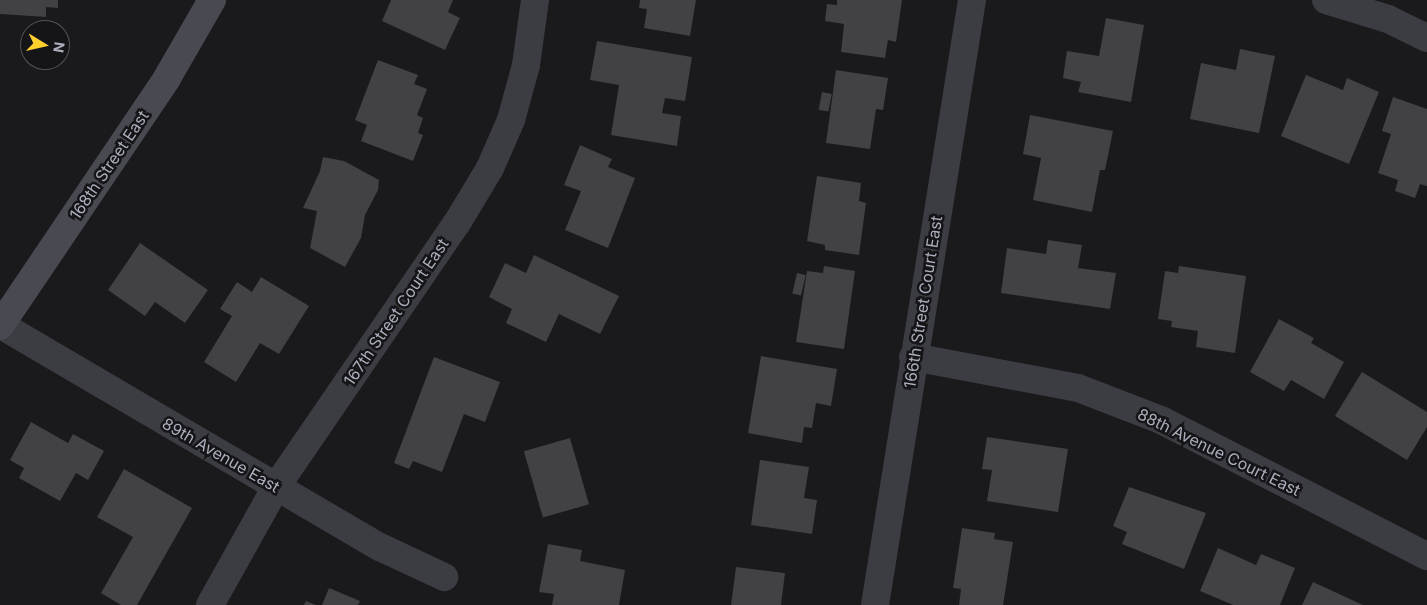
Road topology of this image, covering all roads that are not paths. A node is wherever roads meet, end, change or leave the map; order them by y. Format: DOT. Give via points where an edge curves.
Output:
graph roads {
  1 [pos="212,0"];
  2 [pos="535,0"];
  3 [pos="972,0"];
  4 [pos="1326,0"];
  5 [pos="1392,9"];
  6 [pos="1427,38"];
  7 [pos="0,326"];
  8 [pos="914,357"];
  9 [pos="276,487"];
  10 [pos="1427,556"];
  11 [pos="444,577"];
  12 [pos="210,605"];
  13 [pos="875,605"];
  1 -- 7 [label="street, 168th Street East" via="167,78"];
  2 -- 9 [label="street, 167th Street Court East" via="526,65 514,111 490,168 457,223"];
  3 -- 8 [label="street, 166th Street Court East"];
  4 -- 5 [label="street"];
  5 -- 6 [label="street"];
  7 -- 9 [label="street, 89th Avenue East"];
  8 -- 10 [label="street, 88th Avenue Court East" via="1078,388 1152,417"];
  8 -- 13 [label="street, 166th Street Court East"];
  9 -- 11 [label="street, 89th Avenue East" via="380,547"];
  9 -- 12 [label="street, 167th Street Court East"];
}
